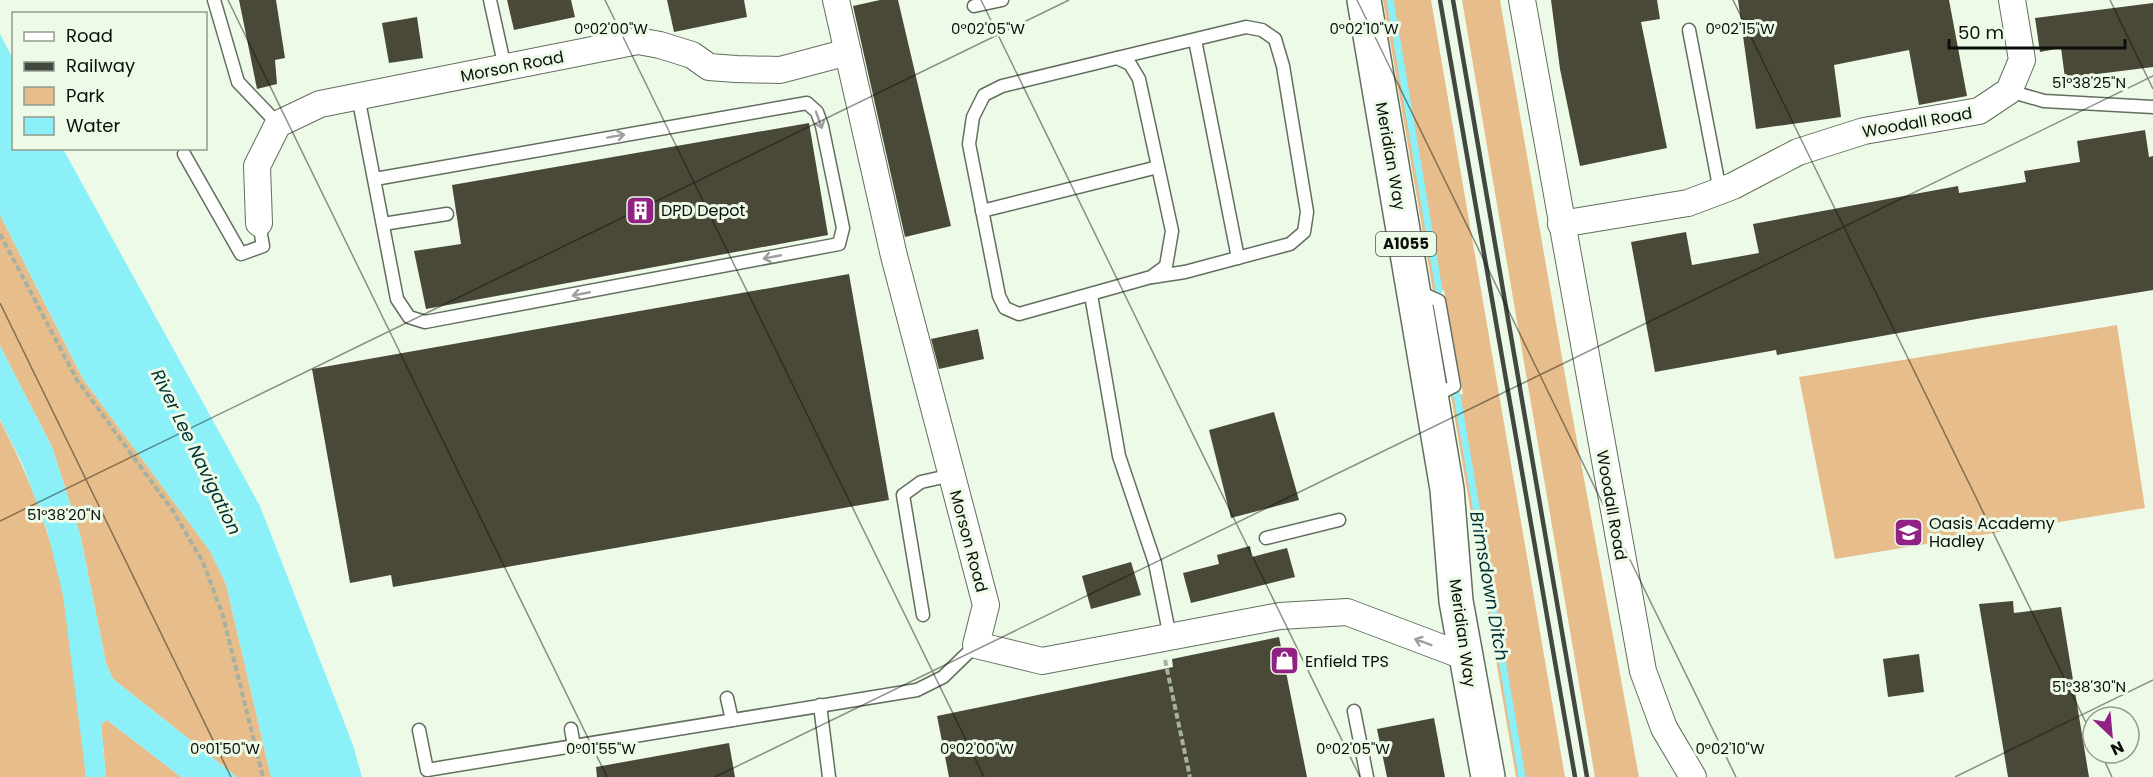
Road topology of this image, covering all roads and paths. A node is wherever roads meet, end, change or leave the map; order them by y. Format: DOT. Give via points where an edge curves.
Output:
graph roads {
  1 [pos="214,0"];
  2 [pos="490,0"];
  3 [pos="836,0"];
  4 [pos="1002,0"];
  5 [pos="1364,0"];
  6 [pos="1522,0"];
  7 [pos="2012,0"];
  8 [pos="974,6"];
  9 [pos="1689,30"];
  10 [pos="1195,40"];
  11 [pos="848,52"];
  12 [pos="1117,58"];
  13 [pos="505,68"];
  14 [pos="2009,91"];
  15 [pos="358,96"];
  16 [pos="2153,107"];
  17 [pos="278,124"];
  18 [pos="184,154"];
  19 [pos="1158,167"];
  20 [pos="375,179"];
  21 [pos="1720,191"];
  22 [pos="982,211"];
  23 [pos="447,214"];
  24 [pos="259,223"];
  25 [pos="382,224"];
  26 [pos="1561,224"];
  27 [pos="0,234"];
  28 [pos="1238,258"];
  29 [pos="1151,277"];
  30 [pos="1090,295"];
  31 [pos="952,475"];
  32 [pos="1447,489"];
  33 [pos="1339,520"];
  34 [pos="1266,538"];
  35 [pos="923,615"];
  36 [pos="975,645"];
  37 [pos="1167,649"];
  38 [pos="1466,657"];
  39 [pos="727,698"];
  40 [pos="820,705"];
  41 [pos="1354,711"];
  42 [pos="732,720"];
  43 [pos="571,729"];
  44 [pos="419,730"];
  45 [pos="574,746"];
  46 [pos="446,772"];
  47 [pos="263,777"];
  48 [pos="829,777"];
  49 [pos="1190,777"];
  50 [pos="1367,777"];
  51 [pos="1488,777"];
  52 [pos="1504,777"];
  53 [pos="1693,777"];
  1 -- 17 [label="lane" via="238,82"];
  2 -- 13 [label="lane"];
  3 -- 11 [label="street, Morson Road"];
  4 -- 8 [label="lane"];
  5 -- 32 [label="main road, Meridian Way / A1055"];
  6 -- 26 [label="street, Woodall Road"];
  7 -- 14 [label="street" via="2022,60"];
  9 -- 21 [label="lane"];
  10 -- 12 [label="lane"];
  10 -- 28 [label="lane"];
  10 -- 28 [label="lane" via="1246,27 1262,30 1275,39 1283,66 1307,212 1304,232 1290,244"];
  11 -- 13 [label="street, Morson Road" via="780,70 736,69 709,67 692,56 638,41"];
  11 -- 31 [label="street, Morson Road" via="894,256"];
  12 -- 19 [label="lane" via="1130,64 1139,79"];
  12 -- 22 [label="lane" via="1002,86 984,95 973,117 969,144"];
  13 -- 15 [label="street, Morson Road"];
  14 -- 16 [label="lane" via="2044,101"];
  14 -- 21 [label="street, Woodall Road" via="1979,111 1864,131 1798,152"];
  15 -- 17 [label="street, Morson Road" via="320,104"];
  15 -- 20 [label="lane"];
  17 -- 24 [label="street" via="257,166"];
  18 -- 24 [label="lane" via="241,254 263,246"];
  19 -- 22 [label="lane"];
  19 -- 29 [label="lane" via="1172,231 1166,266"];
  20 -- 25 [label="lane"];
  20 -- 25 [label="lane, one-way" via="807,103 817,112 822,126 843,228 839,244 424,322 409,317 397,298"];
  21 -- 26 [label="street, Woodall Road" via="1688,203"];
  22 -- 30 [label="lane" via="999,296 1005,308 1018,314"];
  23 -- 25 [label="lane"];
  26 -- 53 [label="street, Woodall Road" via="1643,671 1664,728"];
  27 -- 47 [label="path" via="77,380 173,511 203,562 223,616"];
  28 -- 29 [label="lane"];
  29 -- 30 [label="lane"];
  30 -- 37 [label="lane" via="1119,456 1155,563"];
  31 -- 35 [label="lane" via="921,482 903,495"];
  31 -- 36 [label="street, Morson Road" via="986,604"];
  32 -- 38 [label="main road, Meridian Way / A1055" via="1456,601"];
  32 -- 52 [label="main road, Meridian Way / A1055" via="1476,599"];
  33 -- 34 [label="lane"];
  36 -- 37 [label="street" via="1042,661"];
  36 -- 40 [label="lane" via="943,677 917,690"];
  38 -- 37 [label="street, one-way" via="1347,612 1280,616"];
  37 -- 49 [label="path"];
  38 -- 51 [label="main road, Meridian Way / A1055"];
  39 -- 42 [label="lane"];
  40 -- 42 [label="lane"];
  40 -- 48 [label="lane"];
  41 -- 50 [label="lane"];
  42 -- 45 [label="lane"];
  43 -- 45 [label="lane"];
  44 -- 46 [label="lane" via="427,770"];
  45 -- 46 [label="lane"];
}
